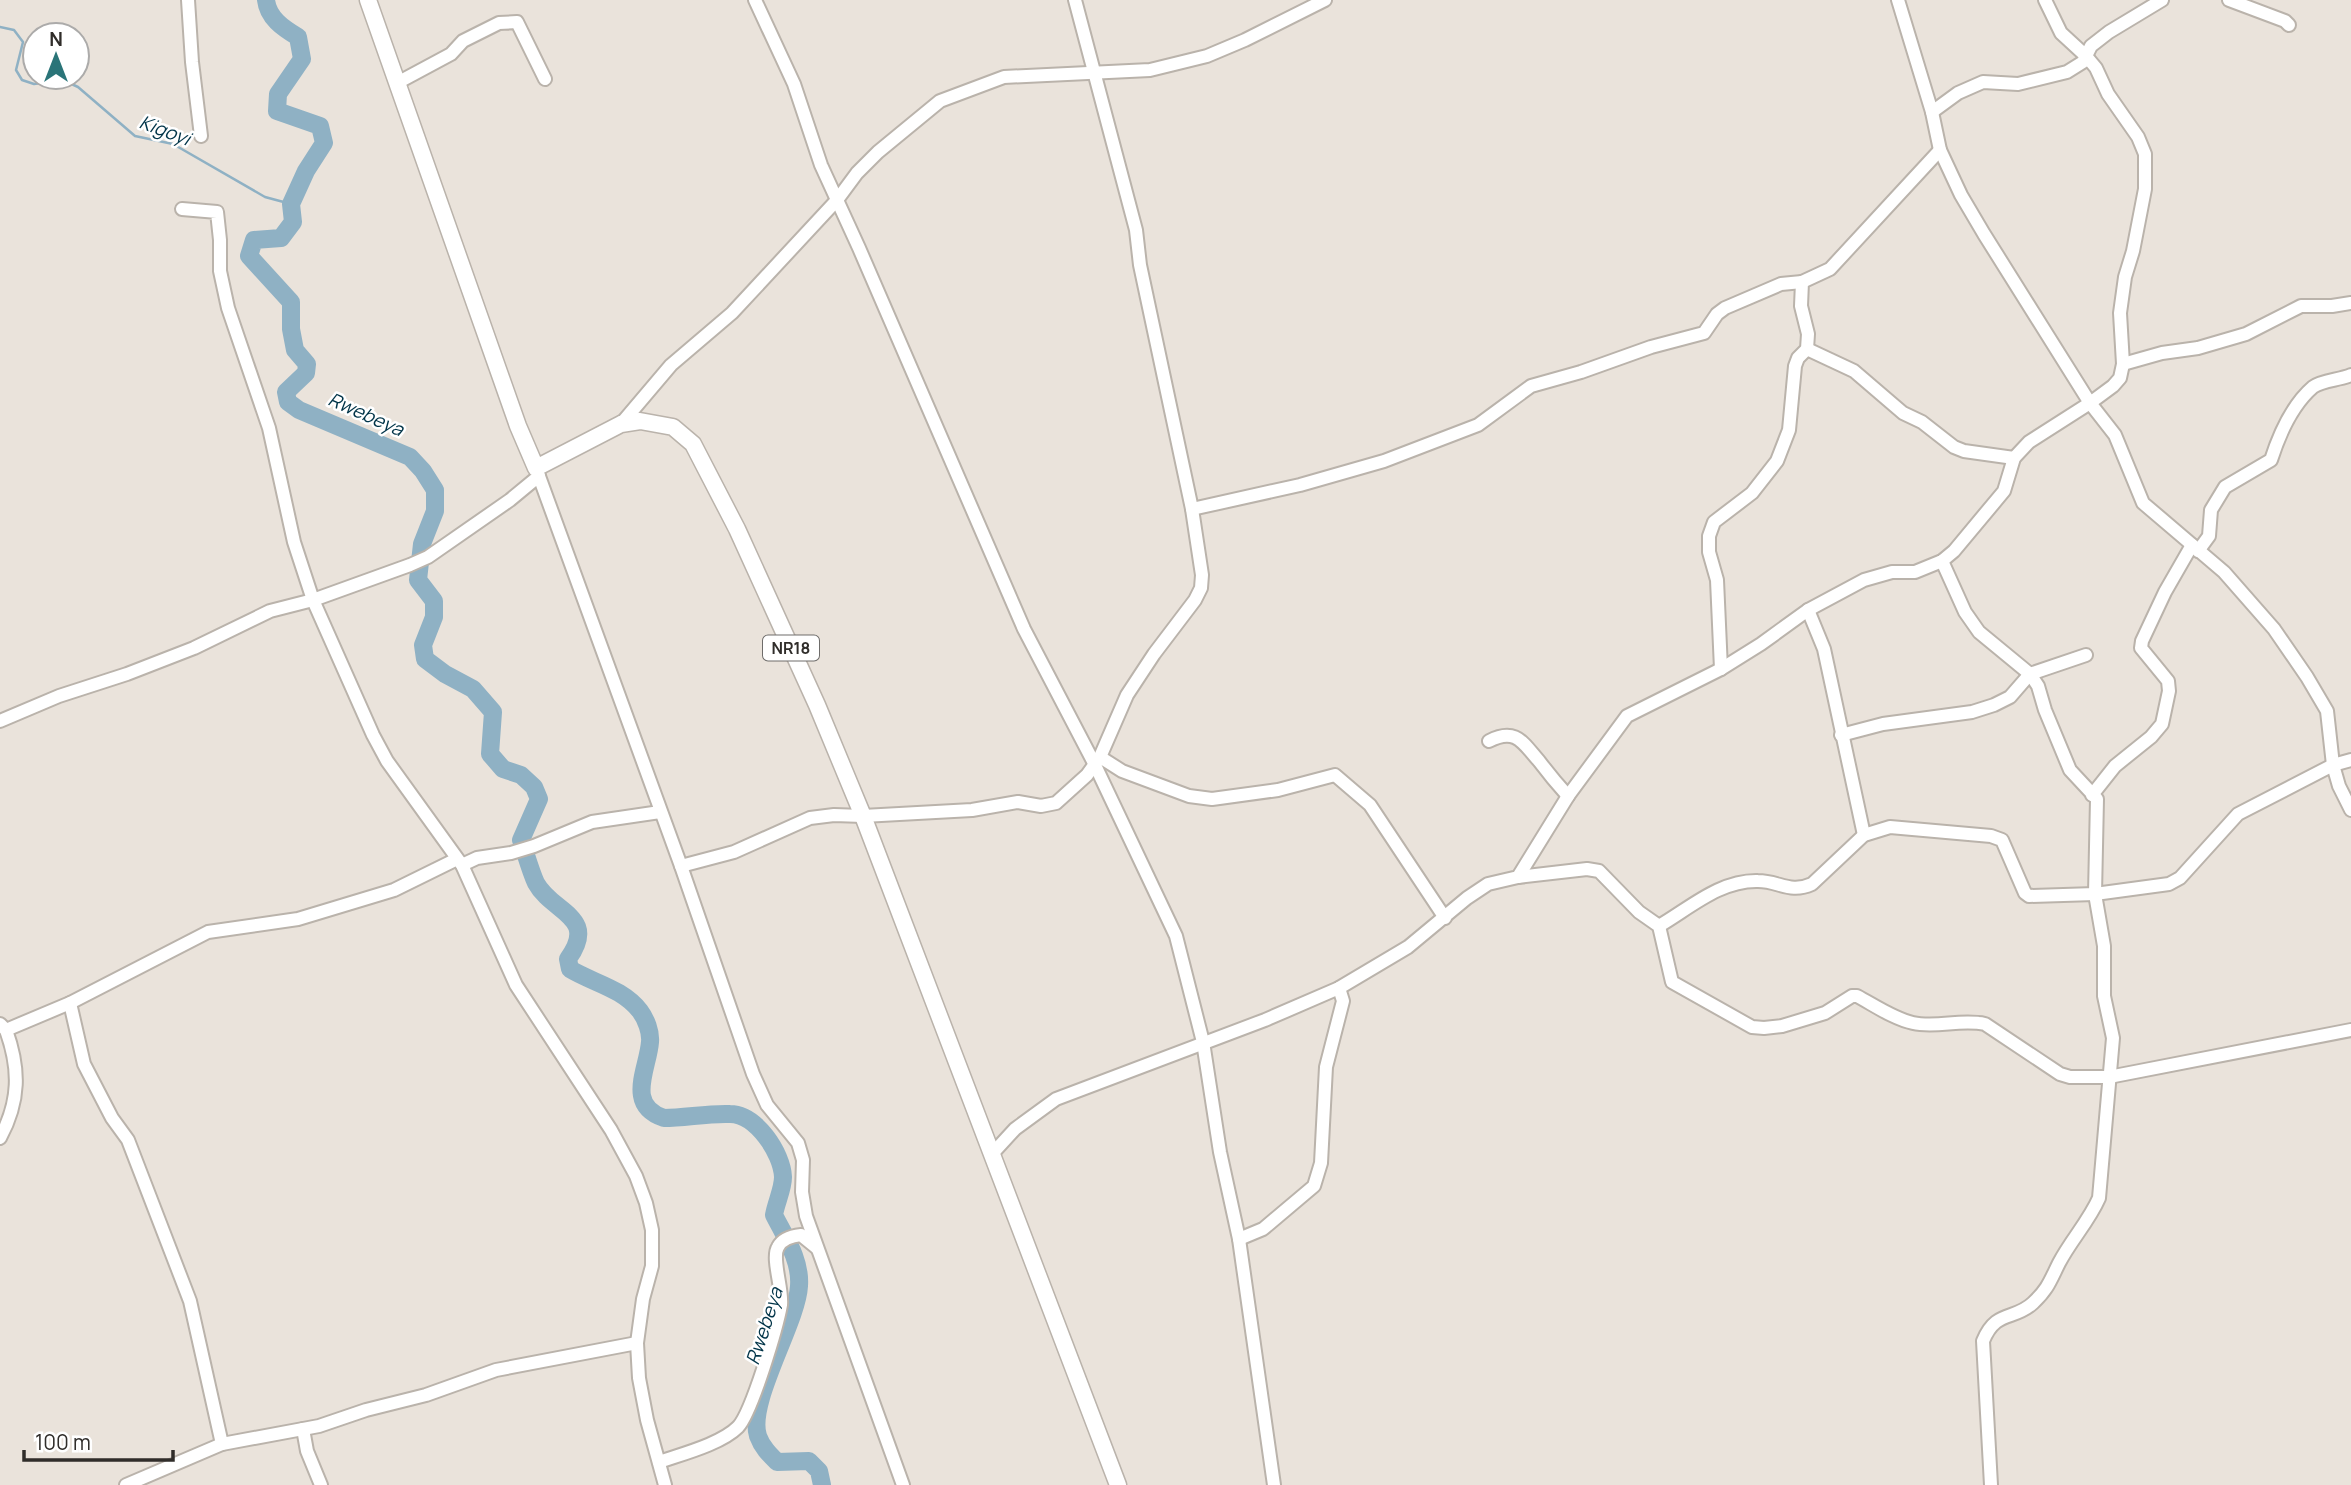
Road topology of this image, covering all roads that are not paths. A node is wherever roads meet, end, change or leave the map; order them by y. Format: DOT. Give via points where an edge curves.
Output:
graph roads {
  1 [pos="188,0"];
  2 [pos="368,0"];
  3 [pos="755,0"];
  4 [pos="1075,0"];
  5 [pos="1325,0"];
  6 [pos="1898,0"];
  7 [pos="2045,0"];
  8 [pos="2162,0"];
  9 [pos="2229,0"];
  10 [pos="2289,25"];
  11 [pos="2086,56"];
  12 [pos="1093,72"];
  13 [pos="545,79"];
  14 [pos="397,83"];
  15 [pos="1932,113"];
  16 [pos="201,136"];
  17 [pos="1940,150"];
  18 [pos="837,200"];
  19 [pos="182,209"];
  20 [pos="1802,282"];
  21 [pos="2351,303"];
  22 [pos="1807,349"];
  23 [pos="2123,364"];
  24 [pos="2351,376"];
  25 [pos="2090,403"];
  26 [pos="621,424"];
  27 [pos="2014,458"];
  28 [pos="537,472"];
  29 [pos="1192,509"];
  30 [pos="2195,548"];
  31 [pos="1942,561"];
  32 [pos="313,600"];
  33 [pos="1808,610"];
  34 [pos="2086,655"];
  35 [pos="1721,669"];
  36 [pos="2030,674"];
  37 [pos="0,721"];
  38 [pos="1841,735"];
  39 [pos="1489,741"];
  40 [pos="1097,760"];
  41 [pos="2351,760"];
  42 [pos="2333,765"];
  43 [pos="2092,795"];
  44 [pos="1568,796"];
  45 [pos="2351,810"];
  46 [pos="660,812"];
  47 [pos="863,816"];
  48 [pos="1864,835"];
  49 [pos="459,862"];
  50 [pos="681,866"];
  51 [pos="1518,877"];
  52 [pos="2095,894"];
  53 [pos="1445,918"];
  54 [pos="1659,926"];
  55 [pos="1339,988"];
  56 [pos="70,1003"];
  57 [pos="3,1027"];
  58 [pos="2351,1030"];
  59 [pos="1203,1042"];
  60 [pos="2109,1077"];
  61 [pos="0,1138"];
  62 [pos="992,1154"];
  63 [pos="1239,1239"];
  64 [pos="817,1248"];
  65 [pos="637,1343"];
  66 [pos="303,1429"];
  67 [pos="222,1444"];
  68 [pos="659,1462"];
  69 [pos="126,1485"];
  70 [pos="321,1485"];
  71 [pos="665,1485"];
  72 [pos="903,1485"];
  73 [pos="1118,1485"];
  74 [pos="1274,1485"];
  75 [pos="1991,1485"];
  1 -- 16 [label="street"];
  2 -- 14 [label="main road"];
  3 -- 18 [label="street"];
  4 -- 12 [label="street"];
  5 -- 12 [label="street" via="1208,56 1150,69"];
  6 -- 15 [label="street"];
  7 -- 11 [label="street" via="2060,33"];
  8 -- 11 [label="street" via="2109,32"];
  9 -- 10 [label="street"];
  11 -- 15 [label="street" via="2067,72 2018,84 1983,82 1958,93"];
  11 -- 23 [label="street" via="2145,154 2145,190 2120,313"];
  12 -- 18 [label="street" via="1004,77 940,101 878,152"];
  12 -- 29 [label="street" via="1136,230"];
  13 -- 14 [label="street" via="517,22 499,23 463,41 451,54"];
  14 -- 28 [label="main road"];
  15 -- 17 [label="street"];
  17 -- 20 [label="street" via="1830,269"];
  17 -- 25 [label="street" via="1984,234"];
  18 -- 26 [label="street" via="732,313 671,365"];
  18 -- 40 [label="street" via="1024,628"];
  19 -- 32 [label="street" via="217,212 220,271 229,308 269,428 294,542"];
  20 -- 22 [label="street"];
  20 -- 29 [label="street" via="1781,284 1725,308 1703,333 1692,338 1531,386 1478,425 1384,461"];
  21 -- 23 [label="street" via="2301,306 2246,334"];
  22 -- 27 [label="street" via="1854,371 1903,413 1954,447"];
  22 -- 35 [label="street" via="1795,366 1789,430 1777,461 1752,493 1714,522 1709,536 1717,580"];
  23 -- 25 [label="street" via="2120,379"];
  24 -- 30 [label="street" via="2315,386 2278,436 2271,460 2225,486 2211,510 2209,536"];
  25 -- 27 [label="street" via="2029,442"];
  25 -- 30 [label="street" via="2115,435 2143,503"];
  26 -- 28 [label="main road, NR18"];
  26 -- 47 [label="main road, NR18" via="640,421 673,426 694,444 737,529"];
  27 -- 31 [label="street" via="2004,491"];
  28 -- 32 [label="street" via="510,500 428,557"];
  28 -- 46 [label="street"];
  29 -- 40 [label="street" via="1200,588 1127,695"];
  30 -- 42 [label="street" via="2224,572 2274,629 2307,677 2327,711"];
  30 -- 43 [label="street" via="2165,592 2142,641 2141,648 2168,681 2162,723 2115,766"];
  31 -- 33 [label="street" via="1915,572 1892,572 1864,580"];
  31 -- 36 [label="street" via="1979,632"];
  32 -- 37 [label="street" via="270,611 194,648"];
  32 -- 49 [label="street" via="387,761"];
  33 -- 35 [label="street"];
  33 -- 38 [label="street" via="1824,649"];
  34 -- 36 [label="street"];
  35 -- 44 [label="street" via="1627,716"];
  36 -- 38 [label="street" via="2010,697 1972,712 1883,724"];
  36 -- 43 [label="street" via="2070,770"];
  38 -- 48 [label="street"];
  39 -- 44 [label="street" via="1499,736 1524,741"];
  40 -- 47 [label="street" via="1056,803 1018,802 972,810"];
  40 -- 53 [label="street" via="1189,796 1212,799 1278,790 1335,775 1370,805"];
  40 -- 59 [label="street" via="1176,936"];
  41 -- 42 [label="street"];
  42 -- 45 [label="street"];
  42 -- 52 [label="street" via="2238,814 2180,878 2169,884"];
  43 -- 52 [label="street" via="2098,811"];
  44 -- 51 [label="street"];
  46 -- 49 [label="street" via="592,822 511,853"];
  46 -- 50 [label="street"];
  47 -- 50 [label="street" via="810,818 734,852"];
  47 -- 62 [label="main road, NR18"];
  48 -- 52 [label="street" via="1890,827 2002,839 2029,896"];
  48 -- 54 [label="street" via="1802,889 1759,881 1719,888"];
  49 -- 56 [label="street" via="394,890 298,919 208,932"];
  49 -- 65 [label="street" via="516,985 611,1130 639,1185 652,1230 652,1266"];
  50 -- 64 [label="street" via="752,1074 767,1105 798,1143 806,1216"];
  51 -- 53 [label="street" via="1488,884"];
  51 -- 54 [label="street" via="1599,870"];
  52 -- 60 [label="street" via="2104,946 2104,996 2113,1038"];
  53 -- 55 [label="street" via="1408,947"];
  54 -- 60 [label="street" via="1672,982 1752,1027 1782,1026 1825,1013 1857,996 1911,1023 1985,1024 2060,1074"];
  55 -- 59 [label="street"];
  55 -- 63 [label="street" via="1343,1002 1326,1067 1321,1163 1314,1186 1263,1229"];
  56 -- 57 [label="street"];
  56 -- 67 [label="street" via="84,1065 128,1140 190,1301"];
  57 -- 61 [label="street" via="18,1073 8,1124"];
  58 -- 60 [label="street"];
  59 -- 62 [label="street" via="1056,1099 1015,1129"];
  59 -- 63 [label="street"];
  60 -- 75 [label="street" via="2099,1198 2091,1217 2050,1284 2030,1306 1988,1327 1983,1341"];
  62 -- 73 [label="main road, NR18"];
  63 -- 74 [label="street"];
  64 -- 68 [label="street" via="801,1235 778,1244 774,1257 781,1303 761,1374 739,1426 725,1437"];
  64 -- 72 [label="street"];
  65 -- 66 [label="street" via="496,1370"];
  65 -- 68 [label="street" via="639,1378"];
  66 -- 67 [label="street"];
  66 -- 70 [label="street"];
  67 -- 69 [label="street"];
  68 -- 71 [label="street"];
}
